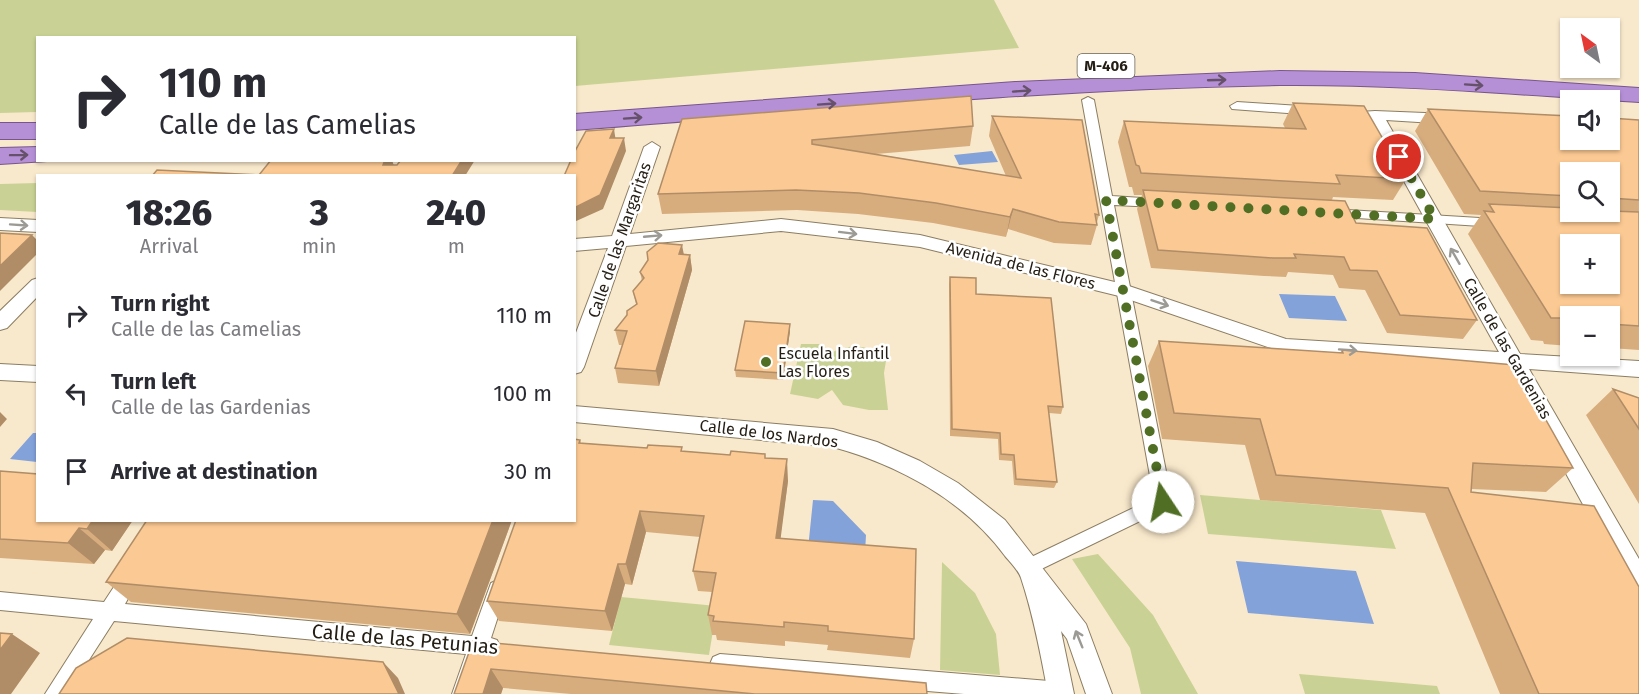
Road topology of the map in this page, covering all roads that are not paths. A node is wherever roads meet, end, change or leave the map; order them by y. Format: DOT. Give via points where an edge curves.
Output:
graph roads {
  1 [pos="1639,78"];
  2 [pos="1639,95"];
  3 [pos="1088,100"];
  4 [pos="576,102"];
  5 [pos="1237,106"];
  6 [pos="1331,112"];
  7 [pos="1353,114"];
  8 [pos="1375,116"];
  9 [pos="1465,120"];
  10 [pos="576,122"];
  11 [pos="0,131"];
  12 [pos="36,131"];
  13 [pos="652,147"];
  14 [pos="36,155"];
  15 [pos="0,156"];
  16 [pos="1106,200"];
  17 [pos="1177,204"];
  18 [pos="1317,213"];
  19 [pos="1435,219"];
  20 [pos="0,224"];
  21 [pos="1514,224"];
  22 [pos="36,226"];
  23 [pos="621,238"];
  24 [pos="576,245"];
  25 [pos="36,286"];
  26 [pos="1123,290"];
  27 [pos="0,323"];
  28 [pos="1516,361"];
  29 [pos="576,362"];
  30 [pos="1639,369"];
  31 [pos="0,372"];
  32 [pos="36,374"];
  33 [pos="576,414"];
  34 [pos="139,566"];
  35 [pos="1029,567"];
  36 [pos="504,573"];
  37 [pos="1639,582"];
  38 [pos="0,601"];
  39 [pos="109,611"];
  40 [pos="479,646"];
  41 [pos="514,649"];
  42 [pos="702,663"];
  43 [pos="1061,693"];
  44 [pos="55,694"];
  45 [pos="462,694"];
  46 [pos="1099,694"];
  1 -- 4 [label="highway, M-406" via="1405,63 1274,60 1119,66"];
  10 -- 2 [label="highway, M-406, one-way" via="1128,83 1283,78 1416,81"];
  3 -- 16 [label="street"];
  5 -- 6 [label="street"];
  7 -- 8 [label="street"];
  8 -- 9 [label="street"];
  8 -- 19 [label="street, Calle de las Gardenias"];
  11 -- 12 [label="highway"];
  13 -- 23 [label="street, Calle de las Margaritas"];
  15 -- 14 [label="highway, one-way"];
  16 -- 17 [label="street"];
  16 -- 26 [label="street"];
  18 -- 19 [label="street"];
  19 -- 21 [label="street"];
  28 -- 19 [label="street, Calle de las Gardenias, one-way"];
  20 -- 22 [label="street, one-way"];
  23 -- 24 [label="street, Avenida de las Flores"];
  23 -- 26 [label="street, Avenida de las Flores, one-way" via="781,225 920,241"];
  23 -- 29 [label="street, Calle de las Margaritas"];
  25 -- 27 [label="street"];
  26 -- 28 [label="street, Avenida de las Flores, one-way" via="1285,346"];
  26 -- 35 [label="street" via="1163,502"];
  28 -- 30 [label="street, Avenida de las Flores"];
  28 -- 37 [label="street, Calle de las Gardenias"];
  31 -- 32 [label="street"];
  33 -- 35 [label="street, Calle de los Nardos" via="796,433 869,448 950,490 997,527"];
  34 -- 39 [label="street"];
  35 -- 43 [label="street, Calle de los Nardos" via="1051,639"];
  46 -- 35 [label="street, Calle de los Nardos, one-way" via="1077,632"];
  36 -- 40 [label="street"];
  38 -- 39 [label="street, Calle de las Petunias"];
  39 -- 40 [label="street, Calle de las Petunias"];
  39 -- 44 [label="street"];
  40 -- 41 [label="street, Calle de las Petunias"];
  40 -- 45 [label="street"];
  42 -- 43 [label="street"];
}
